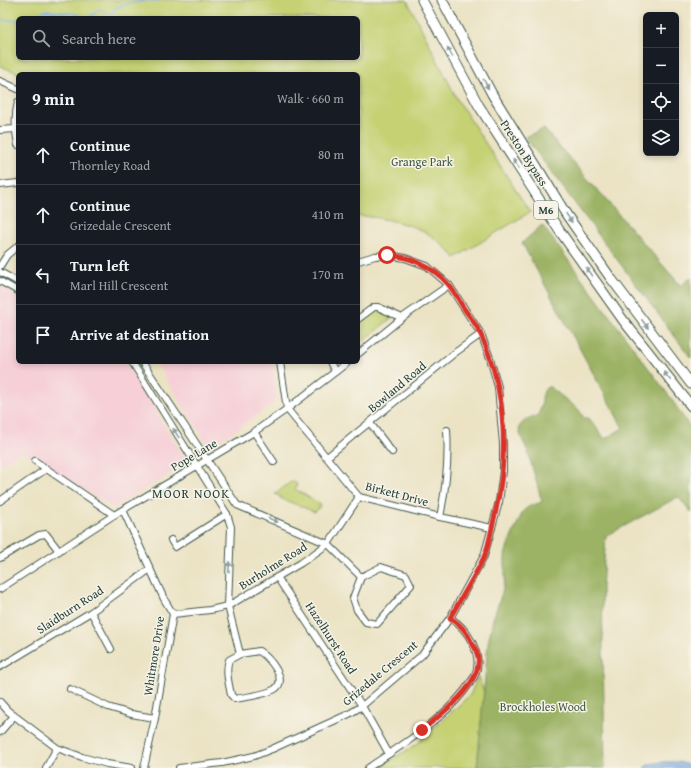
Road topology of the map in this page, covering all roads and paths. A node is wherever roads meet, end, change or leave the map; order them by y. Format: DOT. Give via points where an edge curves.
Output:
graph roads {
  1 [pos="422,0"];
  2 [pos="442,0"];
  3 [pos="0,81"];
  4 [pos="16,88"];
  5 [pos="16,110"];
  6 [pos="15,129"];
  7 [pos="0,130"];
  8 [pos="16,134"];
  9 [pos="16,183"];
  10 [pos="0,185"];
  11 [pos="16,248"];
  12 [pos="360,260"];
  13 [pos="0,266"];
  14 [pos="0,272"];
  15 [pos="0,281"];
  16 [pos="16,281"];
  17 [pos="449,285"];
  18 [pos="16,290"];
  19 [pos="360,317"];
  20 [pos="402,318"];
  21 [pos="481,334"];
  22 [pos="360,352"];
  23 [pos="133,364"];
  24 [pos="143,364"];
  25 [pos="280,364"];
  26 [pos="331,364"];
  27 [pos="346,364"];
  28 [pos="336,372"];
  29 [pos="691,384"];
  30 [pos="691,406"];
  31 [pos="287,409"];
  32 [pos="370,423"];
  33 [pos="447,430"];
  34 [pos="254,432"];
  35 [pos="392,452"];
  36 [pos="327,457"];
  37 [pos="206,460"];
  38 [pos="35,461"];
  39 [pos="274,462"];
  40 [pos="197,466"];
  41 [pos="46,469"];
  42 [pos="359,498"];
  43 [pos="0,501"];
  44 [pos="123,510"];
  45 [pos="227,514"];
  46 [pos="114,515"];
  47 [pos="440,517"];
  48 [pos="492,528"];
  49 [pos="171,540"];
  50 [pos="328,544"];
  51 [pos="59,552"];
  52 [pos="0,558"];
  53 [pos="150,569"];
  54 [pos="277,577"];
  55 [pos="361,577"];
  56 [pos="0,588"];
  57 [pos="228,606"];
  58 [pos="91,612"];
  59 [pos="173,614"];
  60 [pos="450,618"];
  61 [pos="111,649"];
  62 [pos="240,654"];
  63 [pos="0,667"];
  64 [pos="70,689"];
  65 [pos="0,702"];
  66 [pos="362,706"];
  67 [pos="14,716"];
  68 [pos="156,718"];
  69 [pos="0,732"];
  70 [pos="57,748"];
  71 [pos="390,754"];
  72 [pos="46,768"];
  73 [pos="132,768"];
  74 [pos="144,768"];
  75 [pos="179,768"];
  76 [pos="368,768"];
  30 -- 1 [label="highway, Preston Bypass / M6, one-way" via="622,320 559,230 480,106"];
  2 -- 29 [label="highway, Preston Bypass / M6, one-way" via="492,94 566,214 610,278"];
  3 -- 4 [label="street"];
  5 -- 6 [label="street"];
  6 -- 7 [label="street"];
  6 -- 8 [label="street"];
  9 -- 10 [label="street"];
  11 -- 13 [label="street"];
  12 -- 17 [label="street, Grizedale Crescent" via="389,255 405,258 427,266"];
  14 -- 16 [label="street"];
  15 -- 18 [label="street"];
  17 -- 20 [label="street"];
  17 -- 21 [label="street, Grizedale Crescent"];
  19 -- 20 [label="street" via="374,307"];
  20 -- 22 [label="street"];
  21 -- 32 [label="street, Bowland Road"];
  21 -- 48 [label="street, Grizedale Crescent" via="498,388 502,423 503,471"];
  40 -- 23 [label="street, one-way"];
  24 -- 37 [label="street"];
  25 -- 31 [label="street"];
  26 -- 28 [label="street"];
  27 -- 28 [label="street, Pope Lane"];
  28 -- 31 [label="street, Pope Lane"];
  31 -- 34 [label="street, Pope Lane"];
  31 -- 36 [label="street, Birkett Drive"];
  32 -- 35 [label="street"];
  32 -- 36 [label="street, Bowland Road"];
  33 -- 47 [label="street" via="447,475"];
  34 -- 37 [label="street, Pope Lane"];
  34 -- 39 [label="street"];
  36 -- 42 [label="street, Birkett Drive"];
  37 -- 40 [label="street, Pope Lane"];
  37 -- 50 [label="street, one-way" via="237,506"];
  38 -- 41 [label="street"];
  40 -- 44 [label="street, Pope Lane"];
  40 -- 45 [label="street"];
  41 -- 43 [label="street"];
  41 -- 46 [label="street"];
  42 -- 47 [label="street, Birkett Drive"];
  42 -- 50 [label="street, Burholme Road"];
  44 -- 46 [label="street, Pope Lane"];
  44 -- 53 [label="street, Whitmore Drive"];
  45 -- 49 [label="street" via="175,547"];
  57 -- 45 [label="street, one-way" via="231,527"];
  46 -- 51 [label="street, Pope Lane"];
  47 -- 48 [label="street, Birkett Drive"];
  48 -- 60 [label="street, Grizedale Crescent" via="484,556"];
  50 -- 54 [label="street, Burholme Road"];
  50 -- 55 [label="street"];
  51 -- 52 [label="street" via="46,534 39,534"];
  51 -- 56 [label="street, Pope Lane"];
  53 -- 58 [label="street, Slaidburn Road"];
  53 -- 59 [label="street, Whitmore Drive"];
  54 -- 57 [label="street, Burholme Road"];
  54 -- 66 [label="street, Hazelhurst Road"];
  55 -- 55 [label="street" via="353,598 357,610 366,622 377,624 411,585 406,575 381,567"];
  57 -- 59 [label="street, Burholme Road"];
  57 -- 62 [label="street"];
  58 -- 61 [label="street"];
  58 -- 63 [label="street, Slaidburn Road"];
  59 -- 68 [label="street, Whitmore Drive"];
  60 -- 66 [label="street, Grizedale Crescent" via="422,655"];
  60 -- 71 [label="street" via="459,623 470,637 478,658 476,674 453,705"];
  62 -- 62 [label="street" via="259,651 265,655 280,678 275,689 257,695 235,698 231,695 227,666 229,660"];
  64 -- 68 [label="street" via="108,707"];
  65 -- 67 [label="street"];
  66 -- 71 [label="street, Hazelhurst Road"];
  66 -- 75 [label="street, Grizedale Crescent" via="254,756"];
  67 -- 69 [label="street"];
  67 -- 70 [label="street"];
  68 -- 74 [label="street, Whitmore Drive"];
  70 -- 72 [label="street"];
  70 -- 73 [label="street" via="107,764"];
  71 -- 76 [label="street"];
}
